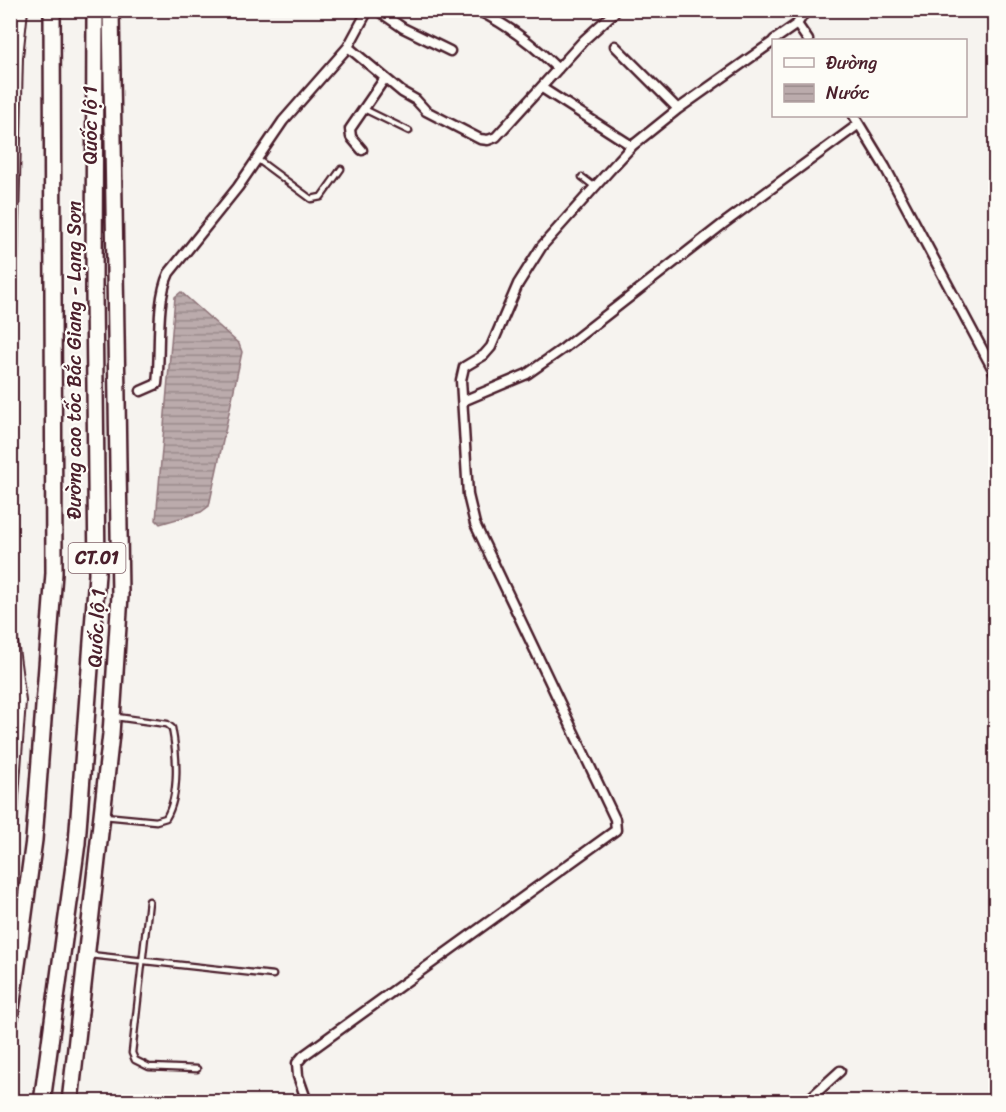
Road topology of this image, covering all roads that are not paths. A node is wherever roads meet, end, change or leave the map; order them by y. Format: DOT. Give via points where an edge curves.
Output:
graph roads {
  1 [pos="21,10"];
  2 [pos="52,10"];
  3 [pos="95,10"];
  4 [pos="111,10"];
  5 [pos="369,10"];
  6 [pos="377,10"];
  7 [pos="477,10"];
  8 [pos="617,10"];
  9 [pos="803,11"];
  10 [pos="797,24"];
  11 [pos="777,39"];
  12 [pos="807,39"];
  13 [pos="772,42"];
  14 [pos="615,46"];
  15 [pos="348,47"];
  16 [pos="450,51"];
  17 [pos="558,69"];
  18 [pos="385,78"];
  19 [pos="542,88"];
  20 [pos="364,109"];
  21 [pos="678,109"];
  22 [pos="857,120"];
  23 [pos="409,131"];
  24 [pos="632,146"];
  25 [pos="362,150"];
  26 [pos="257,159"];
  27 [pos="341,169"];
  28 [pos="582,177"];
  29 [pos="595,187"];
  30 [pos="10,304"];
  31 [pos="996,375"];
  32 [pos="141,391"];
  33 [pos="463,402"];
  34 [pos="10,634"];
  35 [pos="15,700"];
  36 [pos="112,717"];
  37 [pos="101,816"];
  38 [pos="10,823"];
  39 [pos="149,901"];
  40 [pos="88,955"];
  41 [pos="143,961"];
  42 [pos="273,975"];
  43 [pos="10,1017"];
  44 [pos="197,1069"];
  45 [pos="840,1071"];
  46 [pos="42,1101"];
  47 [pos="70,1101"];
  48 [pos="307,1101"];
  49 [pos="806,1101"];
  1 -- 30 [label="street" via="16,57"];
  2 -- 43 [label="highway, Đường cao tốc Bắc Giang - Lạng Sơn / CT.01" via="54,573 34,840"];
  3 -- 46 [label="highway, Đường cao tốc Bắc Giang - Lạng Sơn / CT.01" via="97,574 77,843"];
  4 -- 36 [label="highway, Quốc lộ 1" via="120,535"];
  5 -- 15 [label="street"];
  6 -- 16 [label="street"];
  7 -- 17 [label="street" via="520,35"];
  8 -- 17 [label="street"];
  9 -- 10 [label="street"];
  10 -- 11 [label="street"];
  10 -- 12 [label="street"];
  13 -- 21 [label="street"];
  14 -- 21 [label="street"];
  15 -- 18 [label="street"];
  15 -- 26 [label="street" via="284,121"];
  17 -- 19 [label="street"];
  18 -- 19 [label="street" via="426,111 488,140"];
  18 -- 20 [label="street"];
  19 -- 24 [label="street"];
  20 -- 23 [label="lane"];
  20 -- 25 [label="street" via="350,129 351,137"];
  21 -- 24 [label="street"];
  22 -- 31 [label="street"];
  22 -- 33 [label="street" via="564,348 527,374"];
  24 -- 29 [label="street"];
  26 -- 27 [label="lane" via="311,199 321,197"];
  26 -- 32 [label="street" via="169,273 162,298 157,384"];
  28 -- 29 [label="lane"];
  29 -- 33 [label="street" via="542,246 519,284 491,346 464,367"];
  33 -- 48 [label="street" via="468,495 475,524 617,825 616,830 303,1056 297,1063 298,1077"];
  34 -- 35 [label="street"];
  35 -- 38 [label="street"];
  36 -- 37 [label="highway, Quốc lộ 1"];
  36 -- 37 [label="lane" via="167,724 172,728 172,808 166,818 156,821"];
  37 -- 40 [label="highway, Quốc lộ 1"];
  39 -- 41 [label="lane"];
  40 -- 41 [label="lane"];
  40 -- 47 [label="highway, Quốc lộ 1"];
  41 -- 42 [label="lane"];
  41 -- 44 [label="lane" via="132,1053 135,1060 149,1066"];
  45 -- 49 [label="street"];
}
